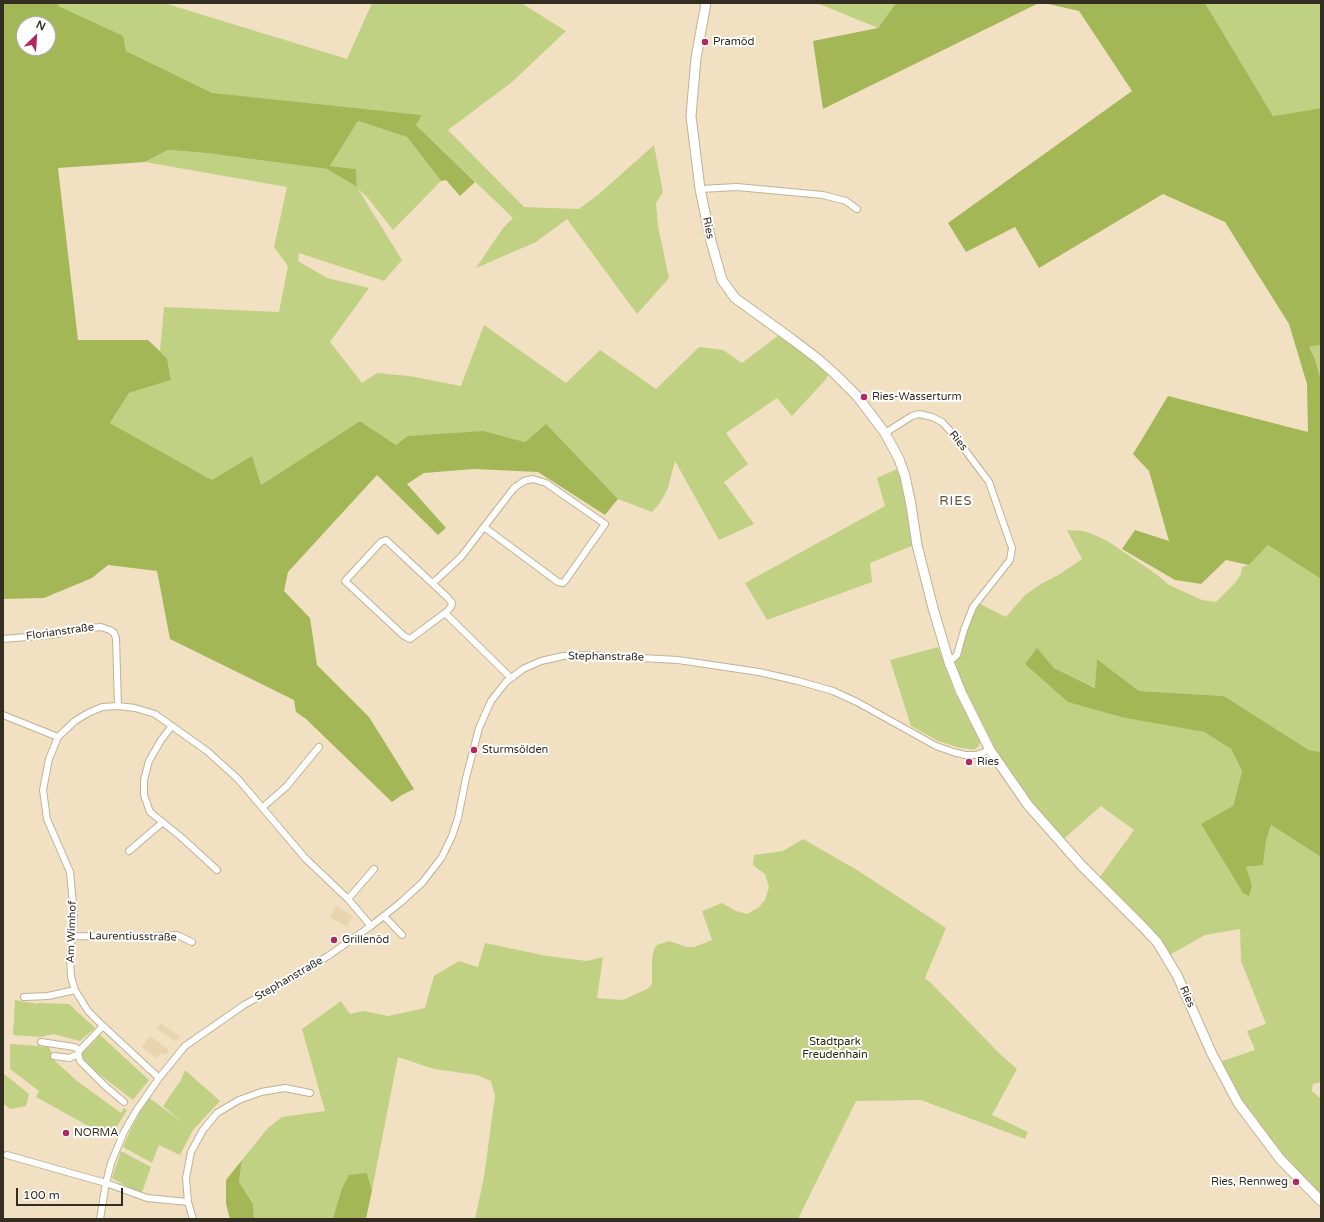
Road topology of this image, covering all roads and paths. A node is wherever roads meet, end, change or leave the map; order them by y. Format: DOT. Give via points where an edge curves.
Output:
graph roads {
  1 [pos="706,3"];
  2 [pos="700,190"];
  3 [pos="857,209"];
  4 [pos="886,433"];
  5 [pos="484,527"];
  6 [pos="433,583"];
  7 [pos="445,613"];
  8 [pos="3,639"];
  9 [pos="949,662"];
  10 [pos="512,678"];
  11 [pos="118,706"];
  12 [pos="3,715"];
  13 [pos="172,726"];
  14 [pos="58,737"];
  15 [pos="319,748"];
  16 [pos="990,750"];
  17 [pos="263,807"];
  18 [pos="163,822"];
  19 [pos="129,851"];
  20 [pos="374,869"];
  21 [pos="216,870"];
  22 [pos="348,899"];
  23 [pos="384,916"];
  24 [pos="371,926"];
  25 [pos="402,935"];
  26 [pos="72,936"];
  27 [pos="192,942"];
  28 [pos="76,990"];
  29 [pos="24,997"];
  30 [pos="103,1026"];
  31 [pos="41,1042"];
  32 [pos="79,1052"];
  33 [pos="54,1056"];
  34 [pos="159,1078"];
  35 [pos="310,1093"];
  36 [pos="124,1102"];
  37 [pos="7,1155"];
  38 [pos="106,1183"];
  39 [pos="188,1202"];
  40 [pos="1321,1202"];
  41 [pos="100,1219"];
  42 [pos="193,1219"];
  1 -- 2 [label="street, Ries" via="696,58 691,116"];
  2 -- 3 [label="street" via="737,187 823,195 846,201"];
  2 -- 4 [label="street, Ries" via="717,266 729,291 818,359 857,396"];
  4 -- 9 [label="street, Ries" via="905,476 917,546"];
  4 -- 9 [label="street, Ries" via="919,414 942,422 989,482 1012,548 1010,560 973,607 957,655"];
  5 -- 5 [label="street" via="558,582 563,583 605,524 546,483 533,479 524,481 514,488"];
  5 -- 6 [label="street" via="461,557"];
  6 -- 7 [label="street" via="452,603"];
  6 -- 7 [label="street" via="386,540 381,542 344,581 410,639"];
  7 -- 10 [label="street"];
  8 -- 11 [label="street, Florianstraße" via="51,636 101,626 110,630 116,638"];
  9 -- 16 [label="street, Ries"];
  10 -- 16 [label="street, Stephanstraße" via="523,669 541,661 563,656 628,657 711,664 758,672 833,691 936,746 953,752 976,755"];
  10 -- 23 [label="street, Stephanstraße" via="491,701 484,715 466,778 458,818 442,857 422,883"];
  11 -- 13 [label="street, Am Wimhof" via="155,714"];
  11 -- 14 [label="street, Am Wimhof" via="102,707 88,713"];
  12 -- 14 [label="street"];
  13 -- 17 [label="street, Am Wimhof" via="207,751 238,779"];
  13 -- 18 [label="street" via="150,761 144,780 144,794 150,812"];
  14 -- 26 [label="street, Am Wimhof" via="48,759 43,790 47,820 70,872 73,897"];
  15 -- 17 [label="street" via="286,787"];
  16 -- 40 [label="street, Ries" via="1028,804 1081,865 1156,942 1177,975 1212,1054 1238,1103 1280,1159"];
  17 -- 22 [label="street, Am Wimhof" via="305,858"];
  18 -- 19 [label="street"];
  18 -- 21 [label="street"];
  20 -- 22 [label="street"];
  22 -- 24 [label="street, Am Wimhof"];
  23 -- 24 [label="street, Stephanstraße"];
  23 -- 25 [label="street"];
  24 -- 34 [label="street, Stephanstraße" via="328,956 244,1005 185,1046"];
  26 -- 27 [label="street, Laurentiusstraße" via="177,935"];
  26 -- 28 [label="street, Am Wimhof" via="71,977"];
  28 -- 29 [label="street" via="48,996"];
  28 -- 30 [label="street, Am Wimhof" via="88,1011"];
  30 -- 32 [label="street"];
  30 -- 34 [label="street, Am Wimhof"];
  31 -- 32 [label="street" via="74,1047"];
  32 -- 33 [label="street" via="70,1058"];
  32 -- 36 [label="street" via="80,1061 87,1069"];
  34 -- 38 [label="street, Stephanstraße" via="124,1132"];
  35 -- 39 [label="street" via="285,1088 261,1092 239,1100 217,1113 203,1130 191,1152 186,1178"];
  37 -- 38 [label="street"];
  38 -- 39 [label="street" via="147,1198"];
  38 -- 41 [label="street, Stephanstraße"];
  39 -- 42 [label="street"];
}
